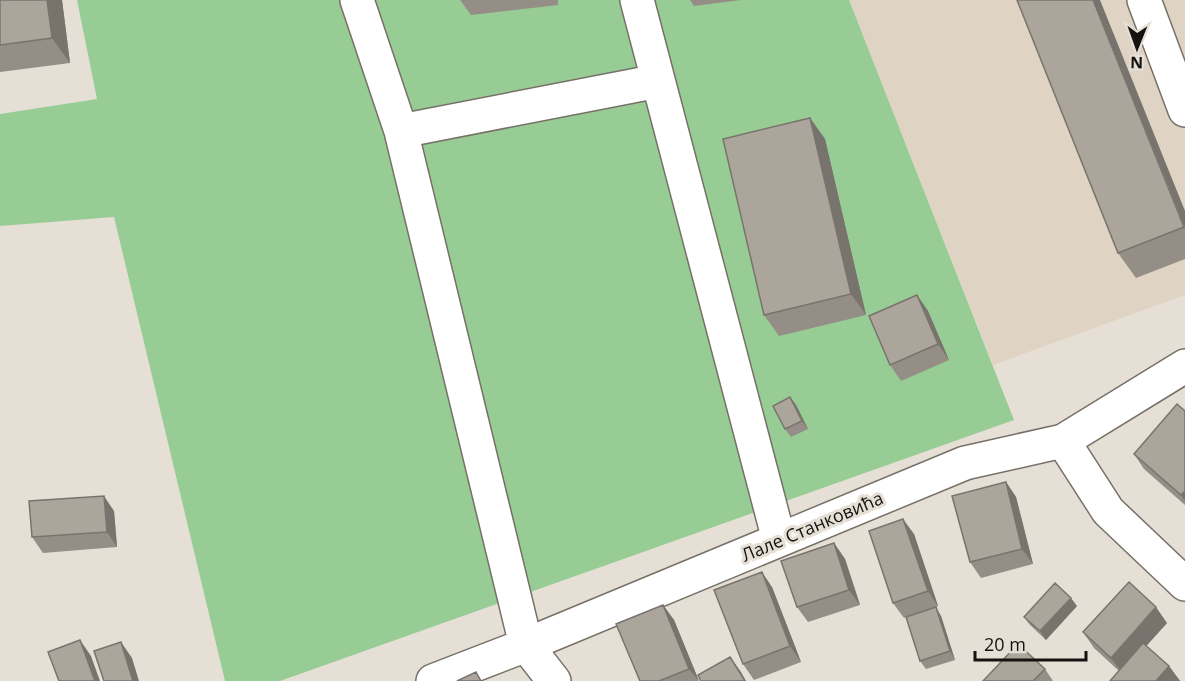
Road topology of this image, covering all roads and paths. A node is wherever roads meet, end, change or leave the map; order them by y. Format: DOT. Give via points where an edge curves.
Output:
graph roads {
  1 [pos="357,0"];
  2 [pos="637,0"];
  3 [pos="1144,0"];
  4 [pos="658,81"];
  5 [pos="1185,111"];
  6 [pos="401,131"];
  7 [pos="1185,366"];
  8 [pos="1063,441"];
  9 [pos="779,540"];
  10 [pos="1185,584"];
  11 [pos="526,645"];
  12 [pos="433,681"];
  13 [pos="554,681"];
  1 -- 6 [label="street"];
  2 -- 4 [label="street"];
  3 -- 5 [label="street"];
  4 -- 6 [label="street"];
  4 -- 9 [label="street"];
  6 -- 11 [label="street"];
  7 -- 8 [label="street, Лале Станковића"];
  8 -- 9 [label="street, Лале Станковића" via="964,463"];
  8 -- 10 [label="street" via="1108,511"];
  9 -- 11 [label="street, Лале Станковића"];
  11 -- 12 [label="street, Лале Станковића"];
  11 -- 13 [label="street"];
}
